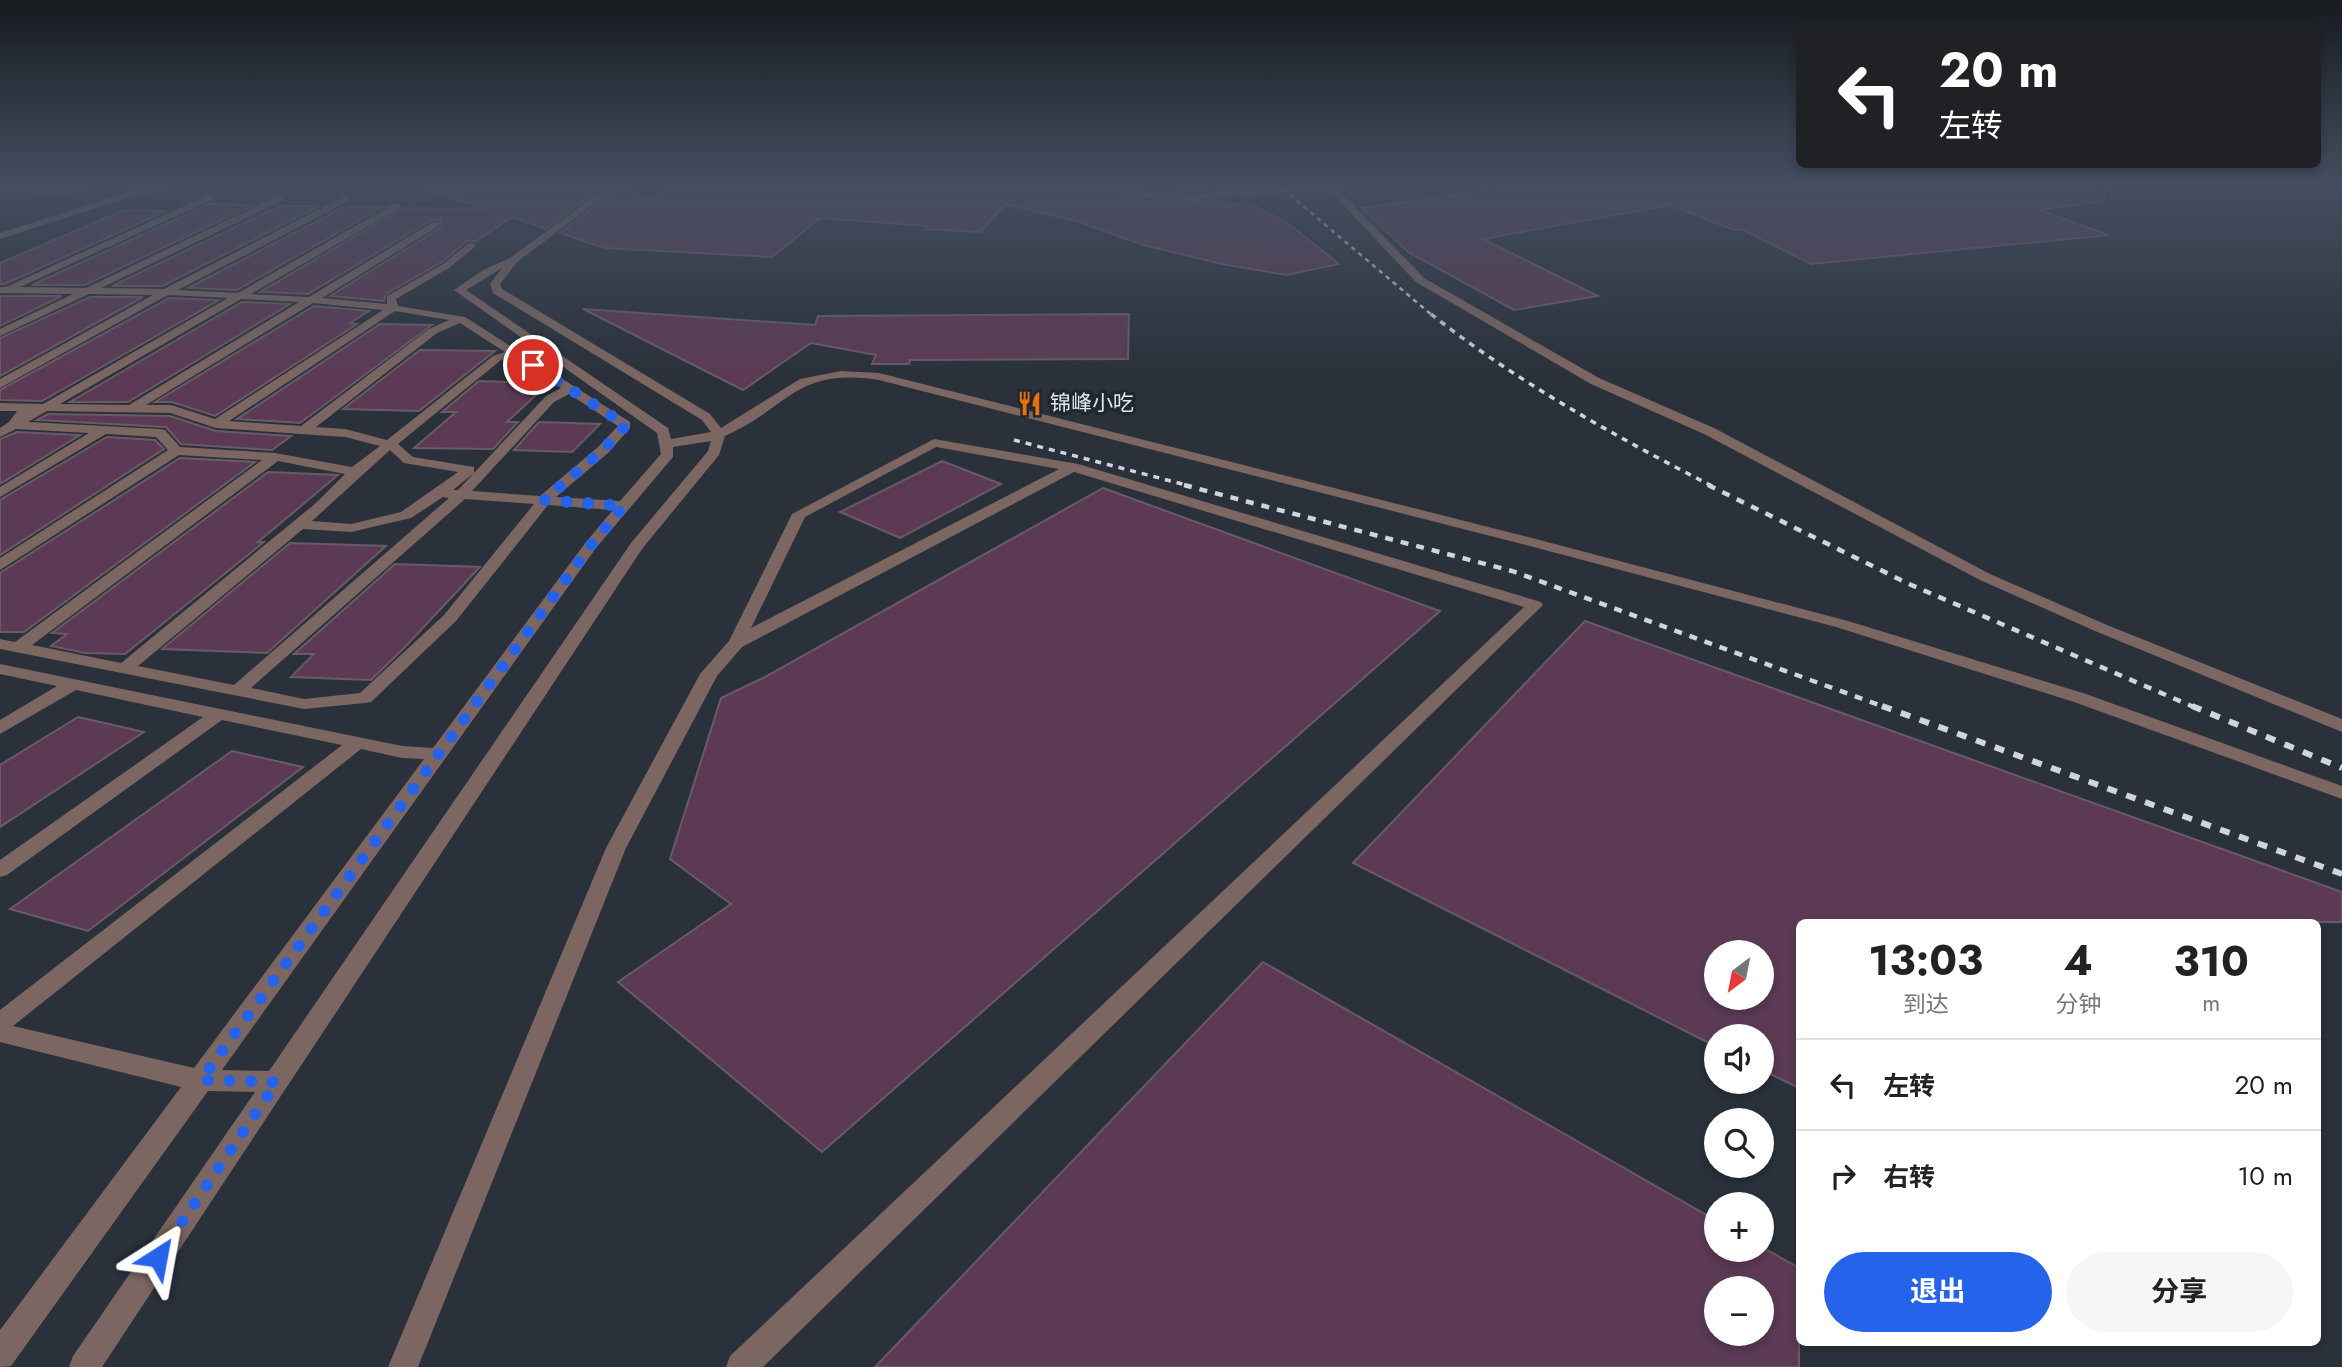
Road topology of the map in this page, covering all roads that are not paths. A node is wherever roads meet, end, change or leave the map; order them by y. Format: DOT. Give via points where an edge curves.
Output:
graph roads {
  1 [pos="100,247"];
  2 [pos="180,247"];
  3 [pos="253,247"];
  4 [pos="327,247"];
  5 [pos="399,247"];
  6 [pos="470,247"];
  7 [pos="532,247"];
  8 [pos="1388,247"];
  9 [pos="514,260"];
  10 [pos="2,291"];
  11 [pos="88,291"];
  12 [pos="166,292"];
  13 [pos="243,296"];
  14 [pos="313,300"];
  15 [pos="393,308"];
  16 [pos="461,318"];
  17 [pos="0,332"];
  18 [pos="514,353"];
  19 [pos="0,384"];
  20 [pos="570,388"];
  21 [pos="0,407"];
  22 [pos="24,407"];
  23 [pos="45,408"];
  24 [pos="130,410"];
  25 [pos="216,424"];
  26 [pos="14,425"];
  27 [pos="105,429"];
  28 [pos="303,431"];
  29 [pos="0,433"];
  30 [pos="666,443"];
  31 [pos="717,443"];
  32 [pos="392,445"];
  33 [pos="176,452"];
  34 [pos="275,457"];
  35 [pos="1073,467"];
  36 [pos="355,472"];
  37 [pos="0,492"];
  38 [pos="440,494"];
  39 [pos="461,495"];
  40 [pos="544,500"];
  41 [pos="624,506"];
  42 [pos="300,524"];
  43 [pos="0,565"];
  44 [pos="736,643"];
  45 [pos="0,644"];
  46 [pos="18,648"];
  47 [pos="0,669"];
  48 [pos="123,669"];
  49 [pos="73,684"];
  50 [pos="237,691"];
  51 [pos="219,714"];
  52 [pos="2342,726"];
  53 [pos="0,728"];
  54 [pos="357,743"];
  55 [pos="440,754"];
  56 [pos="2342,793"];
  57 [pos="0,870"];
  58 [pos="0,1023"];
  59 [pos="0,1032"];
  60 [pos="201,1080"];
  61 [pos="277,1082"];
  62 [pos="0,1355"];
  63 [pos="84,1367"];
  64 [pos="403,1367"];
  65 [pos="741,1367"];
  1 -- 10 [label="street"];
  2 -- 11 [label="street"];
  3 -- 12 [label="street"];
  4 -- 13 [label="street"];
  5 -- 14 [label="street"];
  6 -- 15 [label="street" via="391,298"];
  7 -- 9 [label="street"];
  8 -- 52 [label="street" via="1420,280 1595,380 1721,437 1984,577"];
  9 -- 30 [label="street" via="459,290 663,431"];
  9 -- 31 [label="street" via="500,274 497,290 706,416"];
  10 -- 11 [label="street"];
  11 -- 12 [label="street"];
  11 -- 17 [label="street"];
  12 -- 13 [label="street"];
  12 -- 19 [label="street"];
  13 -- 14 [label="street"];
  13 -- 23 [label="street"];
  14 -- 15 [label="street"];
  14 -- 24 [label="street"];
  15 -- 16 [label="street"];
  15 -- 25 [label="street"];
  16 -- 18 [label="street"];
  16 -- 28 [label="street" via="433,331"];
  18 -- 20 [label="street"];
  18 -- 32 [label="street" via="497,358"];
  20 -- 39 [label="street" via="551,399"];
  20 -- 40 [label="street" via="626,425"];
  21 -- 22 [label="street"];
  22 -- 23 [label="street"];
  22 -- 26 [label="street"];
  23 -- 24 [label="street"];
  23 -- 26 [label="street"];
  24 -- 25 [label="street" via="172,409"];
  25 -- 28 [label="street"];
  26 -- 27 [label="street"];
  26 -- 29 [label="street"];
  27 -- 33 [label="street" via="160,433"];
  27 -- 37 [label="street"];
  28 -- 32 [label="street" via="345,433"];
  30 -- 31 [label="street"];
  30 -- 41 [label="street" via="668,454"];
  31 -- 56 [label="street" via="796,385 857,373 1842,624 2080,698"];
  31 -- 61 [label="street" via="636,546"];
  32 -- 36 [label="street"];
  32 -- 38 [label="street" via="409,460 469,470"];
  33 -- 34 [label="street"];
  33 -- 43 [label="street"];
  34 -- 36 [label="street"];
  34 -- 46 [label="street"];
  35 -- 44 [label="street"];
  35 -- 44 [label="street" via="934,443 922,449 799,514"];
  35 -- 65 [label="street" via="1535,605"];
  36 -- 42 [label="street"];
  38 -- 39 [label="street"];
  38 -- 42 [label="street" via="406,515 351,528"];
  39 -- 40 [label="street"];
  39 -- 50 [label="street"];
  40 -- 41 [label="street"];
  40 -- 50 [label="street" via="450,618 365,698 304,704"];
  41 -- 55 [label="street"];
  42 -- 48 [label="street"];
  44 -- 64 [label="street" via="709,674 616,848"];
  45 -- 46 [label="street"];
  46 -- 48 [label="street"];
  47 -- 49 [label="street"];
  48 -- 50 [label="street"];
  49 -- 51 [label="street"];
  49 -- 53 [label="street"];
  51 -- 54 [label="street"];
  51 -- 57 [label="street"];
  54 -- 55 [label="street"];
  54 -- 58 [label="street"];
  55 -- 60 [label="street"];
  59 -- 60 [label="street"];
  60 -- 61 [label="street"];
  60 -- 62 [label="street"];
  61 -- 63 [label="street"];
}
